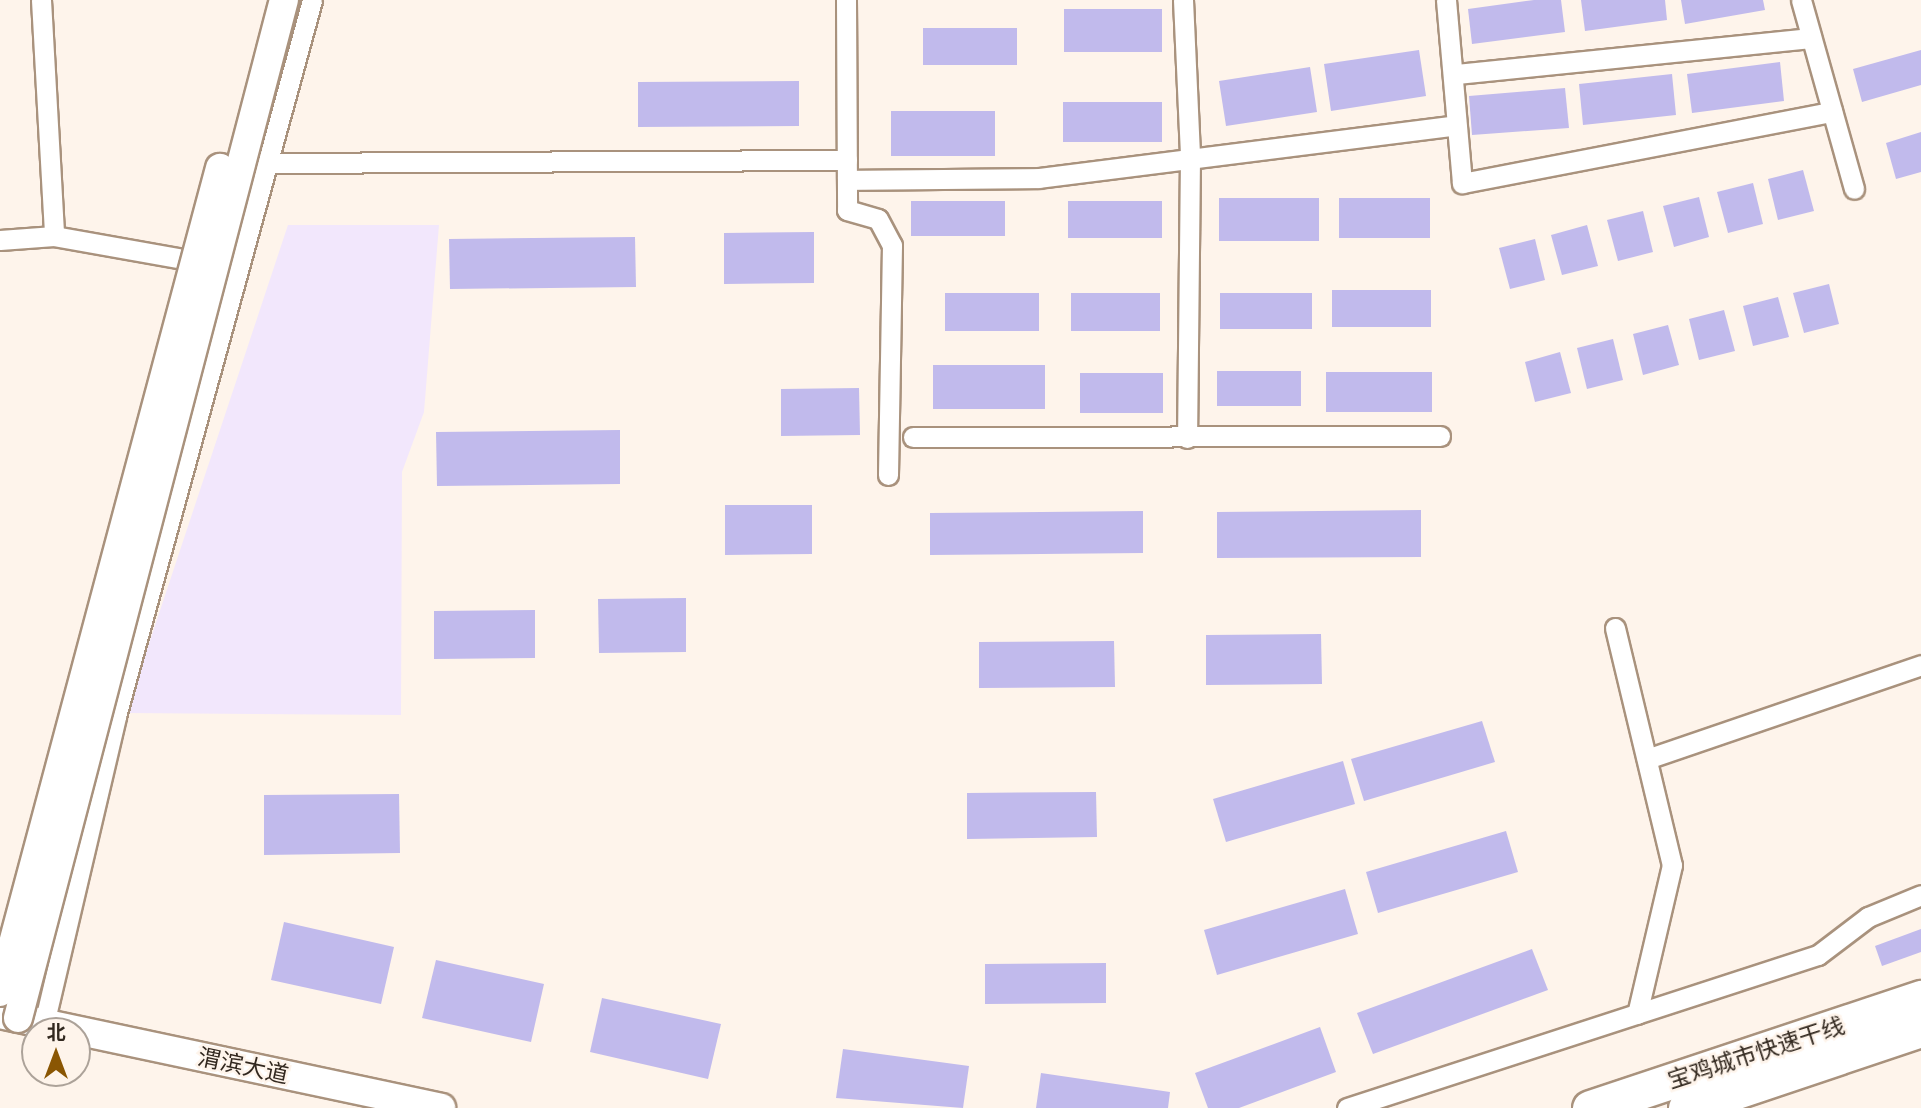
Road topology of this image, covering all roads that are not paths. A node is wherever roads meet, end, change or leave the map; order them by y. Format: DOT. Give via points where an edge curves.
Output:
graph roads {
  1 [pos="41,0"];
  2 [pos="265,0"];
  3 [pos="284,0"];
  4 [pos="312,0"];
  5 [pos="846,0"];
  6 [pos="1183,0"];
  7 [pos="1446,0"];
  8 [pos="1801,0"];
  9 [pos="1811,38"];
  10 [pos="1456,74"];
  11 [pos="1832,113"];
  12 [pos="1453,126"];
  13 [pos="1190,157"];
  14 [pos="848,160"];
  15 [pos="267,163"];
  16 [pos="847,180"];
  17 [pos="1854,189"];
  18 [pos="54,236"];
  19 [pos="0,240"];
  20 [pos="238,271"];
  21 [pos="1440,436"];
  22 [pos="913,437"];
  23 [pos="1187,438"];
  24 [pos="888,475"];
  25 [pos="1615,628"];
  26 [pos="1921,665"];
  27 [pos="1647,759"];
  28 [pos="1921,895"];
  29 [pos="0,992"];
  30 [pos="1921,998"];
  31 [pos="1637,1014"];
  32 [pos="22,1017"];
  33 [pos="22,1017"];
  34 [pos="1921,1029"];
  35 [pos="91,1034"];
  36 [pos="440,1108"];
  37 [pos="1347,1108"];
  38 [pos="1590,1108"];
  39 [pos="1686,1108"];
  1 -- 18 [label="street"];
  2 -- 29 [label="main road, bridge"];
  3 -- 32 [label="main road, bridge"];
  4 -- 15 [label="street"];
  5 -- 14 [label="street"];
  6 -- 13 [label="street"];
  7 -- 10 [label="street"];
  8 -- 9 [label="street"];
  9 -- 10 [label="street"];
  9 -- 11 [label="street"];
  10 -- 12 [label="street"];
  11 -- 12 [label="street" via="1462,183"];
  11 -- 17 [label="street"];
  12 -- 13 [label="street"];
  13 -- 16 [label="street" via="1039,178"];
  13 -- 23 [label="street"];
  14 -- 15 [label="street"];
  14 -- 16 [label="street"];
  15 -- 20 [label="street"];
  16 -- 24 [label="street" via="847,210 878,219 892,245"];
  18 -- 19 [label="street"];
  18 -- 20 [label="street"];
  20 -- 33 [label="street" via="116,716"];
  21 -- 23 [label="street"];
  22 -- 23 [label="street"];
  25 -- 27 [label="street"];
  26 -- 27 [label="street"];
  27 -- 31 [label="street" via="1672,865"];
  28 -- 31 [label="street" via="1868,917 1818,955"];
  30 -- 38 [label="highway, 宝鸡城市快速干线"];
  31 -- 37 [label="street"];
  34 -- 39 [label="highway, 宝鸡城市快速干线"];
  35 -- 36 [label="main road, 渭滨大道"];
}
